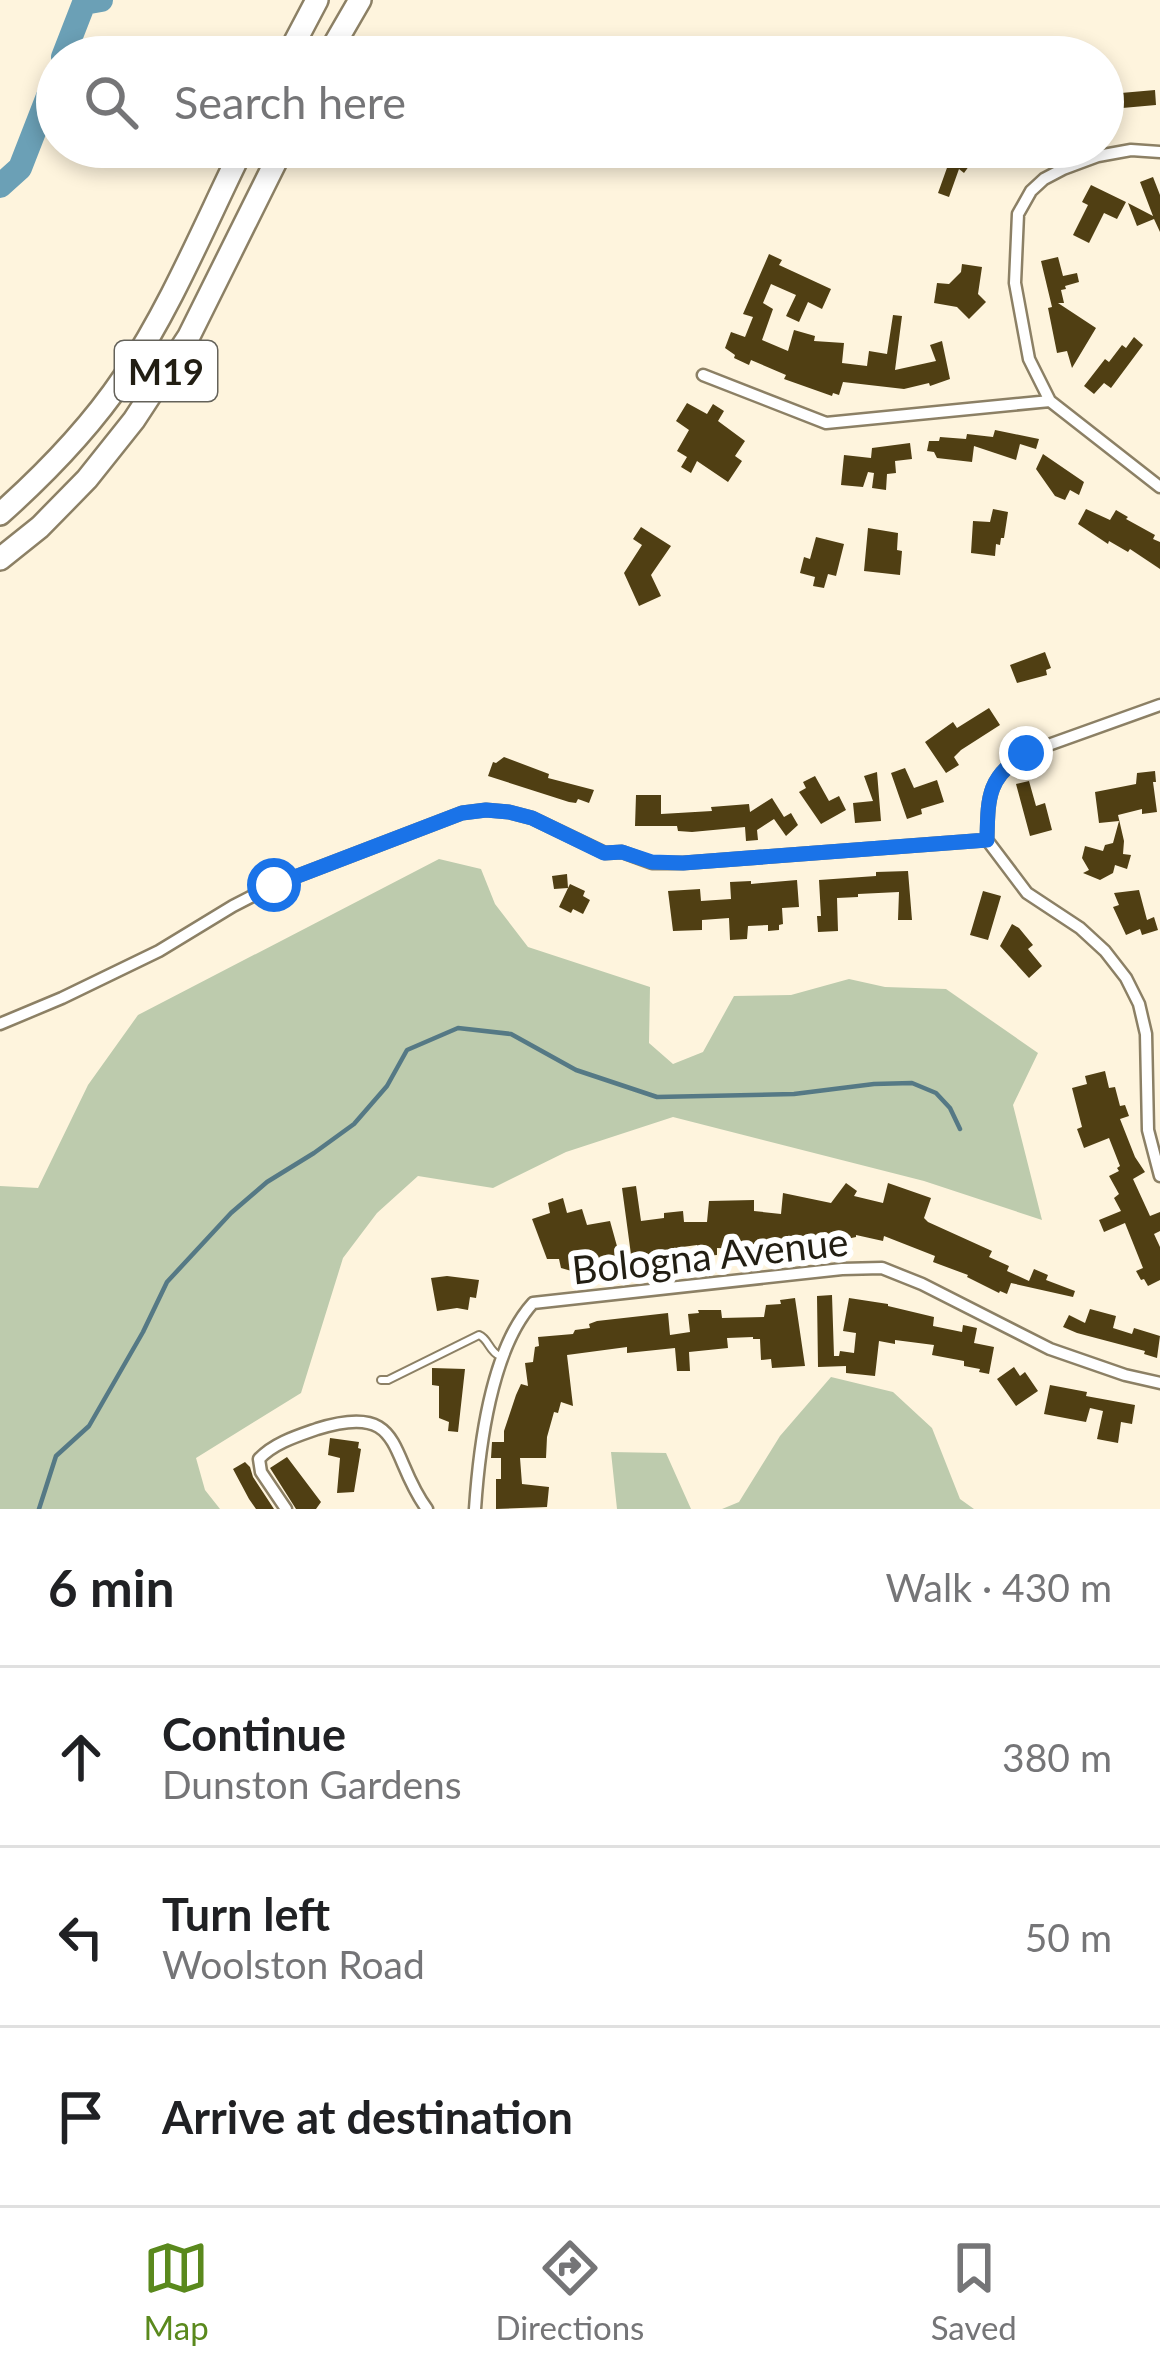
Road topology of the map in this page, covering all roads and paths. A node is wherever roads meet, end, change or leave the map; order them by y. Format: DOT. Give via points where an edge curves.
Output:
graph roads {
  1 [pos="317,0"];
  2 [pos="361,0"];
  3 [pos="298,36"];
  4 [pos="340,36"];
  5 [pos="1124,151"];
  6 [pos="1160,152"];
  7 [pos="233,168"];
  8 [pos="273,168"];
  9 [pos="1070,168"];
  10 [pos="703,375"];
  11 [pos="1050,401"];
  12 [pos="1160,487"];
  13 [pos="0,514"];
  14 [pos="0,559"];
  15 [pos="1160,705"];
  16 [pos="987,840"];
  17 [pos="0,1024"];
  18 [pos="1160,1175"];
  19 [pos="503,1358"];
  20 [pos="381,1380"];
  21 [pos="1160,1382"];
  22 [pos="286,1509"];
  23 [pos="427,1509"];
  24 [pos="476,1509"];
  1 -- 3 [label="highway"];
  2 -- 4 [label="highway"];
  5 -- 6 [label="street"];
  7 -- 13 [label="highway, M19" via="123,378 49,470"];
  8 -- 14 [label="highway, M19" via="189,336 134,420 40,527"];
  9 -- 11 [label="street" via="1044,179 1017,223 1015,283 1029,359"];
  10 -- 11 [label="street" via="826,423"];
  11 -- 12 [label="street"];
  15 -- 16 [label="street" via="1006,765 992,784"];
  16 -- 17 [label="street" via="652,862 604,853 509,812 462,813 274,885 160,951"];
  16 -- 18 [label="street" via="1027,893 1080,928 1126,978 1147,1034 1148,1130"];
  19 -- 20 [label="lane" via="479,1335"];
  19 -- 21 [label="street, Bologna Avenue" via="532,1304 882,1268 1050,1349"];
  19 -- 24 [label="street, Bologna Avenue"];
  22 -- 23 [label="street" via="259,1459 289,1439 359,1420 388,1436"];
}
